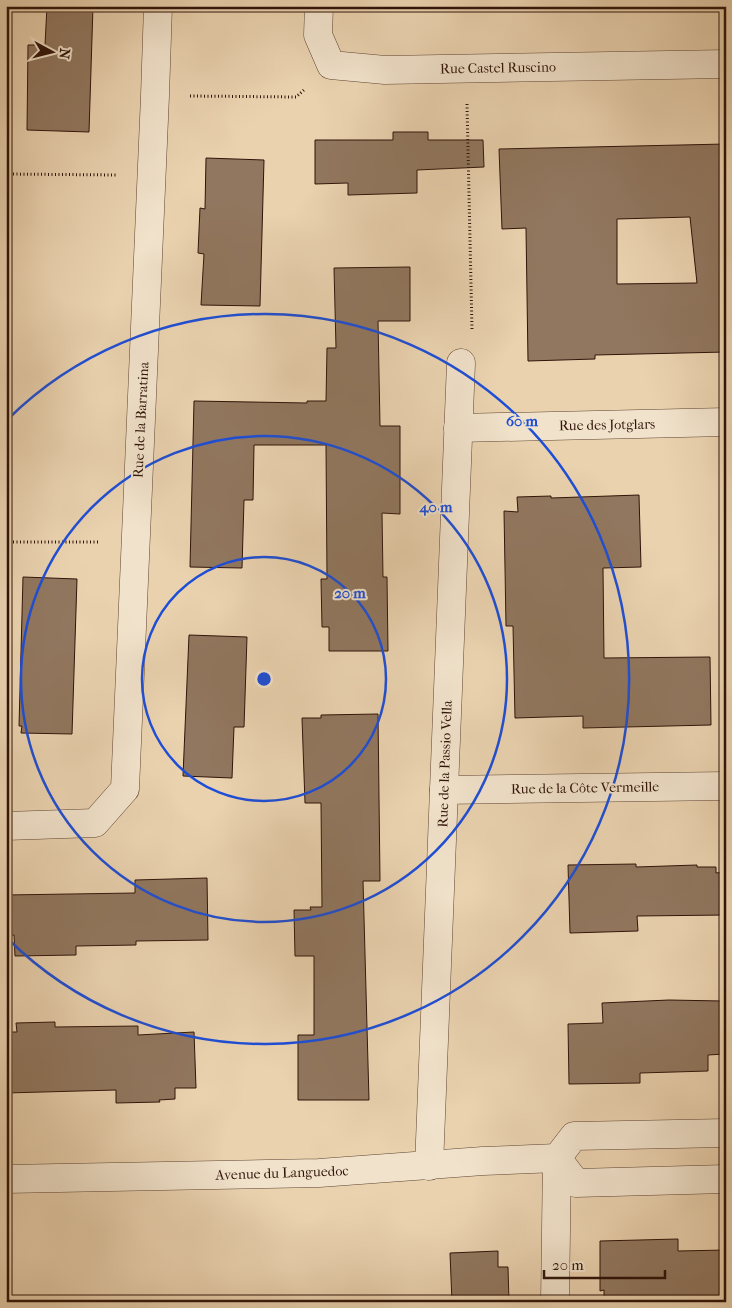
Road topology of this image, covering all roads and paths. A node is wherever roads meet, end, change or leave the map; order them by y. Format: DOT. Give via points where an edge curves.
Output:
graph roads {
  1 [pos="158,6"];
  2 [pos="319,6"];
  3 [pos="726,64"];
  4 [pos="332,65"];
  5 [pos="466,68"];
  6 [pos="156,96"];
  7 [pos="6,174"];
  8 [pos="152,175"];
  9 [pos="461,362"];
  10 [pos="726,422"];
  11 [pos="458,428"];
  12 [pos="6,542"];
  13 [pos="135,542"];
  14 [pos="726,786"];
  15 [pos="444,790"];
  16 [pos="6,826"];
  17 [pos="726,1132"];
  18 [pos="557,1158"];
  19 [pos="429,1166"];
  20 [pos="6,1179"];
  21 [pos="726,1179"];
  22 [pos="555,1302"];
  1 -- 6 [label="street, Rue de la Barratina"];
  2 -- 4 [label="street" via="318,35"];
  3 -- 5 [label="street, Rue Castel Ruscino"];
  4 -- 5 [label="street, Rue Castel Ruscino" via="385,70"];
  4 -- 6 [label="path" via="296,97"];
  5 -- 9 [label="path" via="473,354"];
  6 -- 8 [label="street, Rue de la Barratina"];
  7 -- 8 [label="path"];
  8 -- 13 [label="street, Rue de la Barratina"];
  9 -- 11 [label="street, Rue de la Passio Vella"];
  10 -- 11 [label="street, Rue des Jotglars"];
  11 -- 15 [label="street, Rue de la Passio Vella"];
  12 -- 13 [label="path"];
  13 -- 16 [label="street, Rue de la Barratina" via="125,788 95,823"];
  14 -- 15 [label="street, Rue de la Côte Vermeille"];
  15 -- 19 [label="street, Rue de la Passio Vella"];
  17 -- 18 [label="street" via="574,1136"];
  18 -- 19 [label="street, Avenue du Languedoc"];
  18 -- 21 [label="street" via="576,1183"];
  18 -- 22 [label="street"];
  19 -- 20 [label="street, Avenue du Languedoc" via="319,1173"];
}
